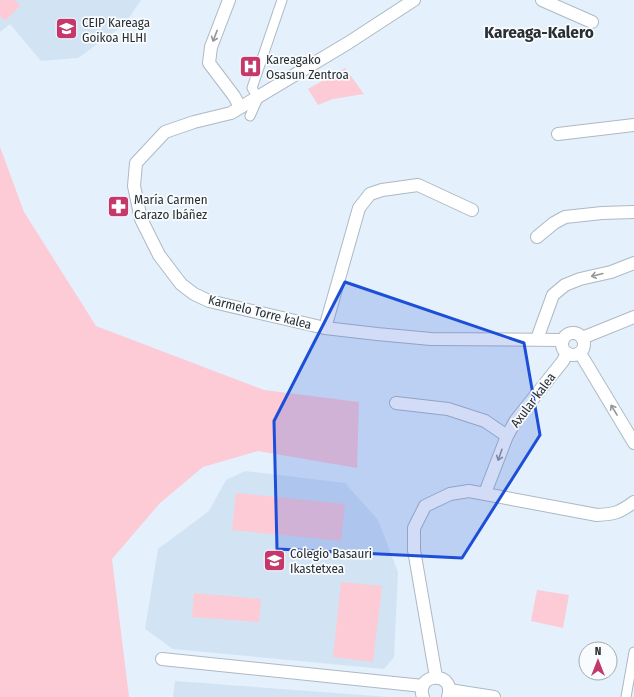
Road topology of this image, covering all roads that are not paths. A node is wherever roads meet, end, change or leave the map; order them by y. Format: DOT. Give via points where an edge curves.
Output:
graph roads {
  1 [pos="229,0"];
  2 [pos="282,0"];
  3 [pos="414,0"];
  4 [pos="542,0"];
  5 [pos="592,22"];
  6 [pos="258,98"];
  7 [pos="240,107"];
  8 [pos="250,116"];
  9 [pos="634,125"];
  10 [pos="558,134"];
  11 [pos="472,210"];
  12 [pos="634,212"];
  13 [pos="537,237"];
  14 [pos="634,263"];
  15 [pos="634,317"];
  16 [pos="324,328"];
  17 [pos="582,338"];
  18 [pos="537,339"];
  19 [pos="563,340"];
  20 [pos="567,353"];
  21 [pos="580,353"];
  22 [pos="396,403"];
  23 [pos="507,436"];
  24 [pos="634,443"];
  25 [pos="485,493"];
  26 [pos="634,502"];
  27 [pos="634,652"];
  28 [pos="162,659"];
  29 [pos="436,677"];
  30 [pos="423,691"];
  31 [pos="449,694"];
  32 [pos="494,697"];
  33 [pos="626,697"];
  1 -- 7 [label="street, one-way" via="211,47 209,63"];
  2 -- 6 [label="street" via="252,88"];
  3 -- 6 [label="street, Karmelo Torre kalea"];
  4 -- 5 [label="street"];
  6 -- 7 [label="street, Karmelo Torre kalea"];
  6 -- 8 [label="street"];
  7 -- 16 [label="street, Karmelo Torre kalea" via="231,113 166,132 148,148 136,163 134,186 142,219 159,255 181,284 194,294 209,301"];
  9 -- 10 [label="street"];
  11 -- 16 [label="street" via="418,185 370,194 359,208"];
  12 -- 13 [label="street" via="565,217"];
  14 -- 18 [label="street, one-way" via="565,285 553,295"];
  15 -- 17 [label="street"];
  16 -- 18 [label="street, Karmelo Torre kalea" via="431,339"];
  17 -- 19 [label="street" via="572,334"];
  17 -- 21 [label="street" via="584,344"];
  18 -- 19 [label="street, Karmelo Torre kalea"];
  19 -- 20 [label="street" via="563,349"];
  20 -- 21 [label="street"];
  20 -- 23 [label="street, Axular kalea" via="516,420"];
  24 -- 21 [label="street, one-way"];
  22 -- 23 [label="street" via="448,409 485,421"];
  23 -- 25 [label="street, Axular kalea, one-way"];
  25 -- 26 [label="street" via="597,515 614,514"];
  25 -- 29 [label="street" via="469,491 450,494 425,506 414,528 414,550"];
  27 -- 33 [label="street"];
  28 -- 30 [label="street"];
  29 -- 30 [label="street" via="428,679"];
  29 -- 31 [label="street" via="447,683"];
  31 -- 32 [label="street"];
}
